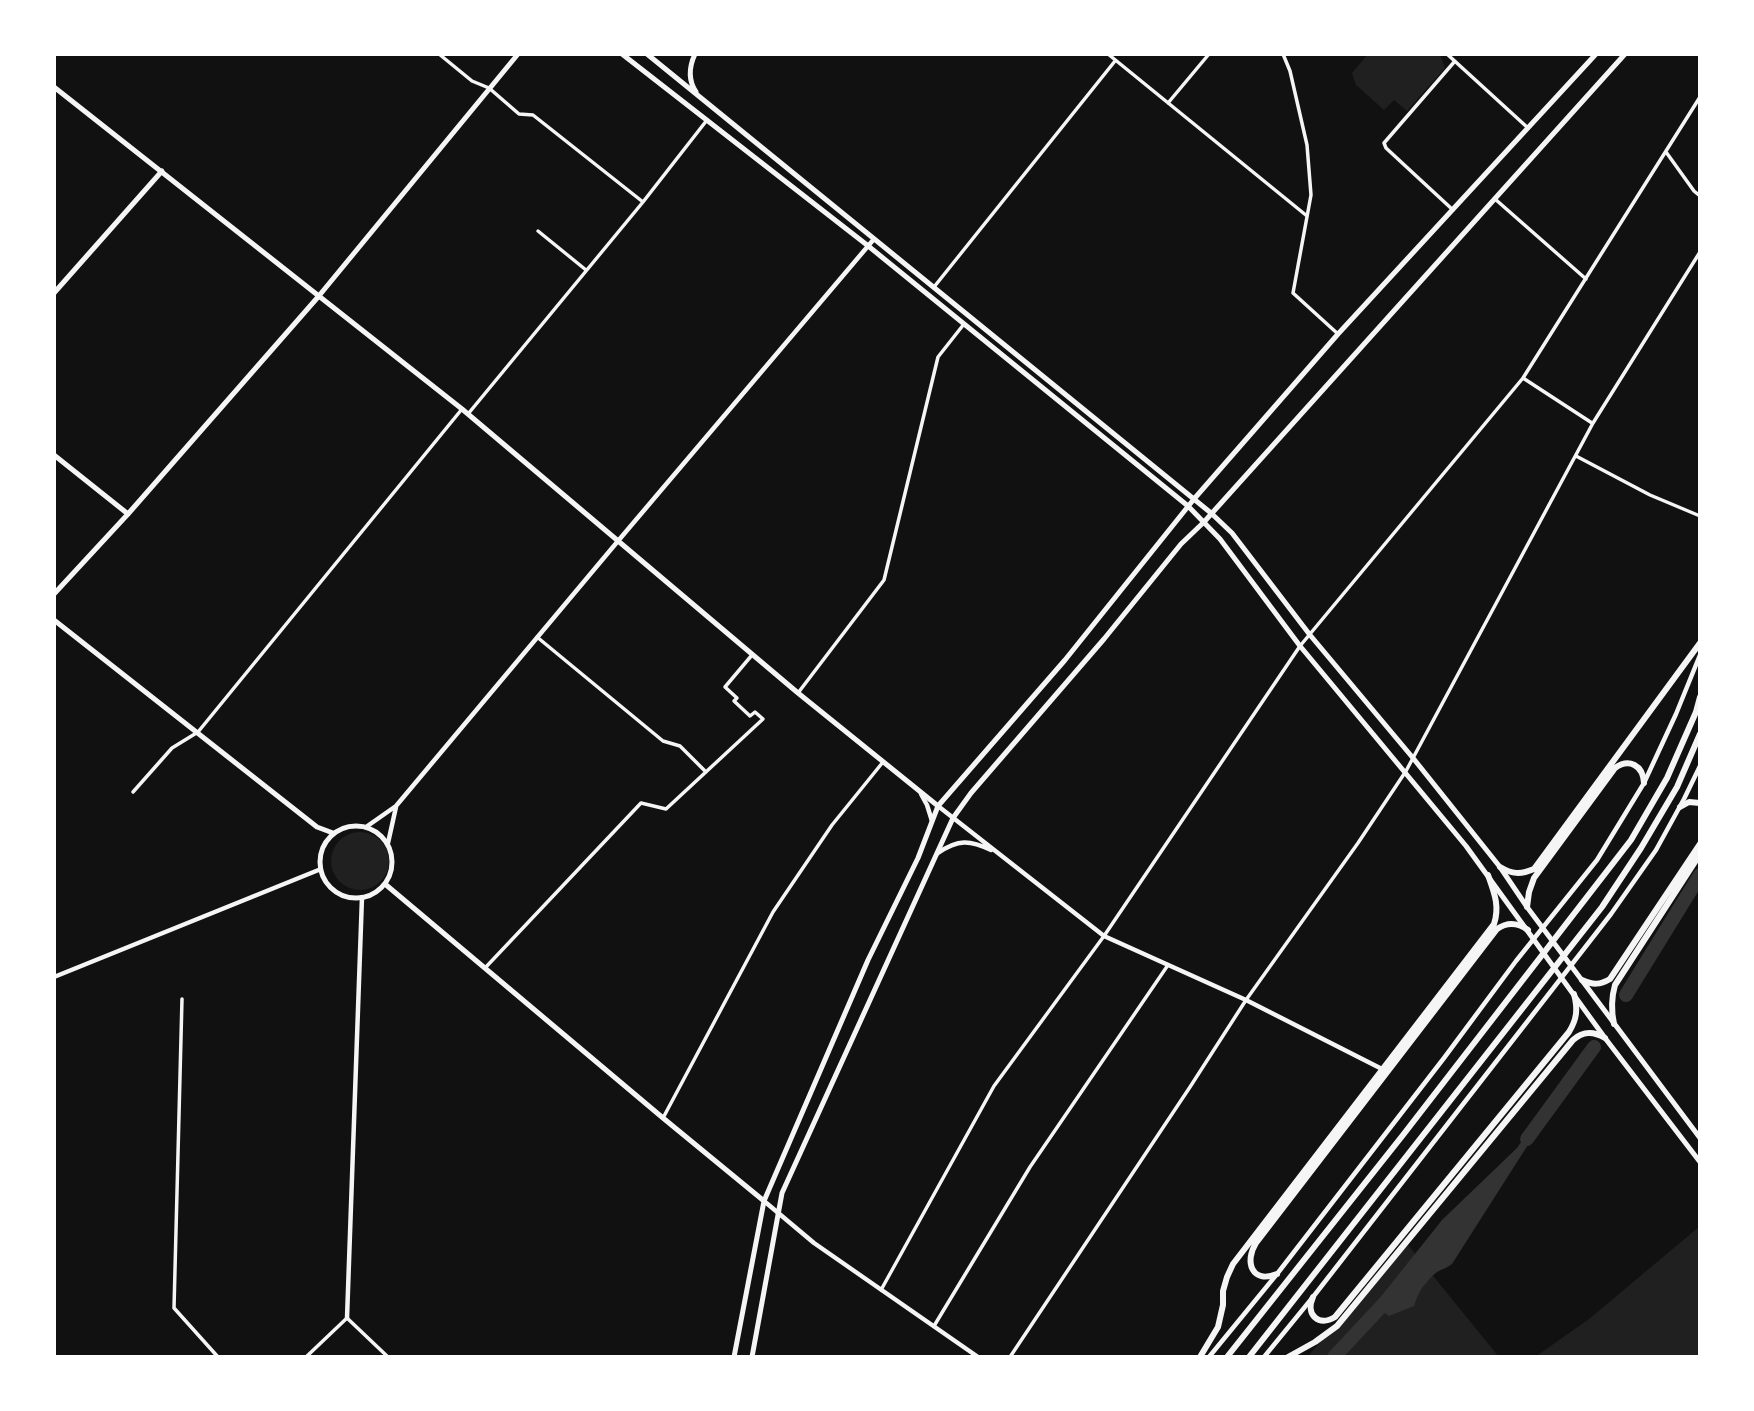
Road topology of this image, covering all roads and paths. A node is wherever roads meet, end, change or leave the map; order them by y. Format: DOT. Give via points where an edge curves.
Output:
graph roads {
  1 [pos="439,54"];
  2 [pos="518,54"];
  3 [pos="622,54"];
  4 [pos="647,54"];
  5 [pos="695,54"];
  6 [pos="1108,54"];
  7 [pos="1209,54"];
  8 [pos="1283,54"];
  9 [pos="1447,54"];
  10 [pos="1596,54"];
  11 [pos="1625,54"];
  12 [pos="1115,61"];
  13 [pos="1455,61"];
  14 [pos="54,87"];
  15 [pos="489,89"];
  16 [pos="1700,97"];
  17 [pos="705,102"];
  18 [pos="1168,103"];
  19 [pos="707,120"];
  20 [pos="1528,128"];
  21 [pos="1666,152"];
  22 [pos="162,172"];
  23 [pos="1700,196"];
  24 [pos="1494,198"];
  25 [pos="643,202"];
  26 [pos="1453,210"];
  27 [pos="1307,216"];
  28 [pos="538,231"];
  29 [pos="874,239"];
  30 [pos="867,245"];
  31 [pos="1700,252"];
  32 [pos="586,270"];
  33 [pos="1586,279"];
  34 [pos="934,287"];
  35 [pos="54,293"];
  36 [pos="318,296"];
  37 [pos="964,324"];
  38 [pos="1338,334"];
  39 [pos="1523,378"];
  40 [pos="462,409"];
  41 [pos="468,414"];
  42 [pos="1592,423"];
  43 [pos="54,455"];
  44 [pos="1575,455"];
  45 [pos="1194,499"];
  46 [pos="1188,506"];
  47 [pos="1211,513"];
  48 [pos="128,514"];
  49 [pos="1700,516"];
  50 [pos="1204,522"];
  51 [pos="618,541"];
  52 [pos="54,594"];
  53 [pos="54,620"];
  54 [pos="1310,635"];
  55 [pos="537,637"];
  56 [pos="1700,643"];
  57 [pos="1300,646"];
  58 [pos="752,654"];
  59 [pos="1700,655"];
  60 [pos="798,693"];
  61 [pos="1700,697"];
  62 [pos="198,732"];
  63 [pos="1700,734"];
  64 [pos="1413,758"];
  65 [pos="883,761"];
  66 [pos="1700,766"];
  67 [pos="1406,771"];
  68 [pos="706,772"];
  69 [pos="1644,783"];
  70 [pos="911,784"];
  71 [pos="133,792"];
  72 [pos="1700,803"];
  73 [pos="396,806"];
  74 [pos="938,806"];
  75 [pos="1680,807"];
  76 [pos="953,818"];
  77 [pos="932,821"];
  78 [pos="366,827"];
  79 [pos="333,833"];
  80 [pos="388,843"];
  81 [pos="1700,844"];
  82 [pos="937,853"];
  83 [pos="999,854"];
  84 [pos="1700,854"];
  85 [pos="1500,867"];
  86 [pos="321,869"];
  87 [pos="1488,875"];
  88 [pos="385,884"];
  89 [pos="362,897"];
  90 [pos="1528,908"];
  91 [pos="1528,930"];
  92 [pos="1104,936"];
  93 [pos="1168,965"];
  94 [pos="485,968"];
  95 [pos="54,977"];
  96 [pos="1583,980"];
  97 [pos="1574,994"];
  98 [pos="182,999"];
  99 [pos="1246,999"];
  100 [pos="1614,1024"];
  101 [pos="1605,1038"];
  102 [pos="1380,1068"];
  103 [pos="663,1118"];
  104 [pos="1700,1139"];
  105 [pos="1700,1162"];
  106 [pos="764,1201"];
  107 [pos="778,1212"];
  108 [pos="1277,1274"];
  109 [pos="881,1290"];
  110 [pos="1312,1297"];
  111 [pos="347,1318"];
  112 [pos="934,1326"];
  113 [pos="219,1357"];
  114 [pos="306,1357"];
  115 [pos="388,1357"];
  116 [pos="733,1357"];
  117 [pos="752,1357"];
  118 [pos="978,1357"];
  119 [pos="1010,1357"];
  120 [pos="1200,1357"];
  121 [pos="1209,1357"];
  122 [pos="1227,1357"];
  123 [pos="1249,1357"];
  124 [pos="1264,1357"];
  125 [pos="1288,1357"];
  1 -- 15 [label="street"];
  2 -- 15 [label="main road"];
  3 -- 19 [label="main road"];
  4 -- 17 [label="main road"];
  5 -- 17 [label="main road" via="690,66 692,86"];
  6 -- 12 [label="street"];
  7 -- 18 [label="street"];
  8 -- 27 [label="street" via="1307,145 1311,195"];
  9 -- 13 [label="street"];
  10 -- 20 [label="main road"];
  11 -- 24 [label="main road"];
  12 -- 18 [label="street"];
  12 -- 34 [label="street"];
  13 -- 20 [label="street"];
  13 -- 26 [label="street" via="1384,143"];
  14 -- 22 [label="main road"];
  15 -- 25 [label="street" via="519,114 533,115"];
  15 -- 36 [label="main road"];
  16 -- 21 [label="street"];
  17 -- 29 [label="main road"];
  18 -- 27 [label="street"];
  19 -- 25 [label="street"];
  19 -- 30 [label="main road"];
  20 -- 26 [label="main road"];
  21 -- 23 [label="street"];
  21 -- 33 [label="street"];
  22 -- 35 [label="main road"];
  22 -- 36 [label="main road"];
  24 -- 33 [label="street"];
  24 -- 47 [label="main road"];
  25 -- 32 [label="street"];
  26 -- 38 [label="main road"];
  27 -- 38 [label="street" via="1293,293"];
  28 -- 32 [label="street"];
  29 -- 30 [label="street"];
  29 -- 34 [label="main road"];
  30 -- 37 [label="main road"];
  30 -- 51 [label="street"];
  31 -- 42 [label="street"];
  32 -- 41 [label="street"];
  33 -- 39 [label="street"];
  34 -- 45 [label="main road"];
  36 -- 40 [label="main road"];
  36 -- 48 [label="main road"];
  37 -- 46 [label="main road"];
  37 -- 60 [label="street" via="938,357 884,580"];
  38 -- 45 [label="main road"];
  39 -- 42 [label="street"];
  39 -- 54 [label="street"];
  40 -- 41 [label="main road"];
  40 -- 62 [label="street"];
  41 -- 51 [label="main road"];
  42 -- 44 [label="street"];
  43 -- 48 [label="main road"];
  44 -- 49 [label="street"];
  44 -- 64 [label="street"];
  45 -- 46 [label="main road"];
  45 -- 47 [label="main road"];
  46 -- 50 [label="main road"];
  46 -- 74 [label="main road" via="1065,660"];
  47 -- 50 [label="main road"];
  47 -- 54 [label="main road" via="1232,533"];
  48 -- 52 [label="main road"];
  50 -- 57 [label="main road"];
  50 -- 76 [label="main road"];
  51 -- 55 [label="street"];
  51 -- 58 [label="main road"];
  53 -- 62 [label="main road"];
  54 -- 57 [label="street"];
  54 -- 64 [label="main road"];
  55 -- 68 [label="street" via="663,741 680,746"];
  55 -- 73 [label="street"];
  56 -- 85 [label="highway" via="1534,869 1516,874"];
  57 -- 67 [label="main road"];
  57 -- 92 [label="street"];
  58 -- 60 [label="main road"];
  58 -- 68 [label="street" via="725,687 750,716 755,712 763,719"];
  59 -- 69 [label="street"];
  60 -- 65 [label="main road"];
  61 -- 122 [label="highway" via="1667,778 1631,840"];
  62 -- 71 [label="street" via="172,748"];
  62 -- 79 [label="main road" via="317,827"];
  63 -- 123 [label="highway" via="1677,787 1602,908"];
  64 -- 67 [label="street"];
  64 -- 85 [label="main road"];
  65 -- 70 [label="main road"];
  65 -- 103 [label="street" via="832,825 773,912"];
  66 -- 75 [label="street"];
  67 -- 87 [label="main road"];
  67 -- 99 [label="street"];
  68 -- 94 [label="street" via="666,809 641,803"];
  69 -- 90 [label="highway" via="1643,772 1635,764 1615,768 1535,878"];
  69 -- 108 [label="street" via="1597,860"];
  70 -- 74 [label="main road"];
  70 -- 77 [label="street" via="921,793"];
  72 -- 75 [label="highway"];
  73 -- 78 [label="street"];
  73 -- 80 [label="street"];
  74 -- 76 [label="street"];
  74 -- 77 [label="main road"];
  75 -- 110 [label="street" via="1611,914"];
  76 -- 82 [label="main road"];
  76 -- 83 [label="street"];
  77 -- 106 [label="main road"];
  78 -- 79 [label="main road" via="354,825"];
  78 -- 80 [label="main road"];
  79 -- 86 [label="main road" via="322,849"];
  80 -- 88 [label="main road" via="393,864"];
  81 -- 96 [label="highway" via="1610,979 1596,984"];
  82 -- 83 [label="street" via="962,842"];
  82 -- 107 [label="main road" via="782,1194"];
  83 -- 92 [label="street"];
  84 -- 100 [label="highway" via="1615,985"];
  85 -- 90 [label="main road"];
  86 -- 89 [label="main road" via="331,888"];
  86 -- 95 [label="street"];
  87 -- 91 [label="main road"];
  87 -- 120 [label="highway" via="1497,905 1494,924 1233,1264 1219,1327"];
  88 -- 89 [label="main road"];
  88 -- 94 [label="main road"];
  89 -- 111 [label="street"];
  90 -- 96 [label="main road"];
  91 -- 97 [label="main road"];
  91 -- 108 [label="highway" via="1516,923 1497,929 1251,1250 1249,1261 1255,1272"];
  92 -- 93 [label="street"];
  92 -- 109 [label="street" via="993,1086"];
  93 -- 99 [label="street"];
  93 -- 112 [label="street" via="1030,1167"];
  94 -- 103 [label="main road"];
  96 -- 100 [label="main road"];
  97 -- 101 [label="main road"];
  97 -- 110 [label="highway" via="1577,1014 1569,1032 1335,1317 1317,1319 1310,1307"];
  98 -- 113 [label="street" via="174,1308"];
  99 -- 102 [label="street"];
  99 -- 119 [label="street"];
  100 -- 104 [label="main road"];
  101 -- 105 [label="main road"];
  101 -- 125 [label="highway" via="1592,1032 1573,1040 1337,1326"];
  103 -- 106 [label="main road"];
  106 -- 107 [label="street"];
  106 -- 116 [label="main road"];
  107 -- 109 [label="street"];
  107 -- 117 [label="main road"];
  108 -- 121 [label="street"];
  109 -- 112 [label="street"];
  110 -- 124 [label="street"];
  111 -- 114 [label="street"];
  111 -- 115 [label="street"];
  112 -- 118 [label="street"];
}
